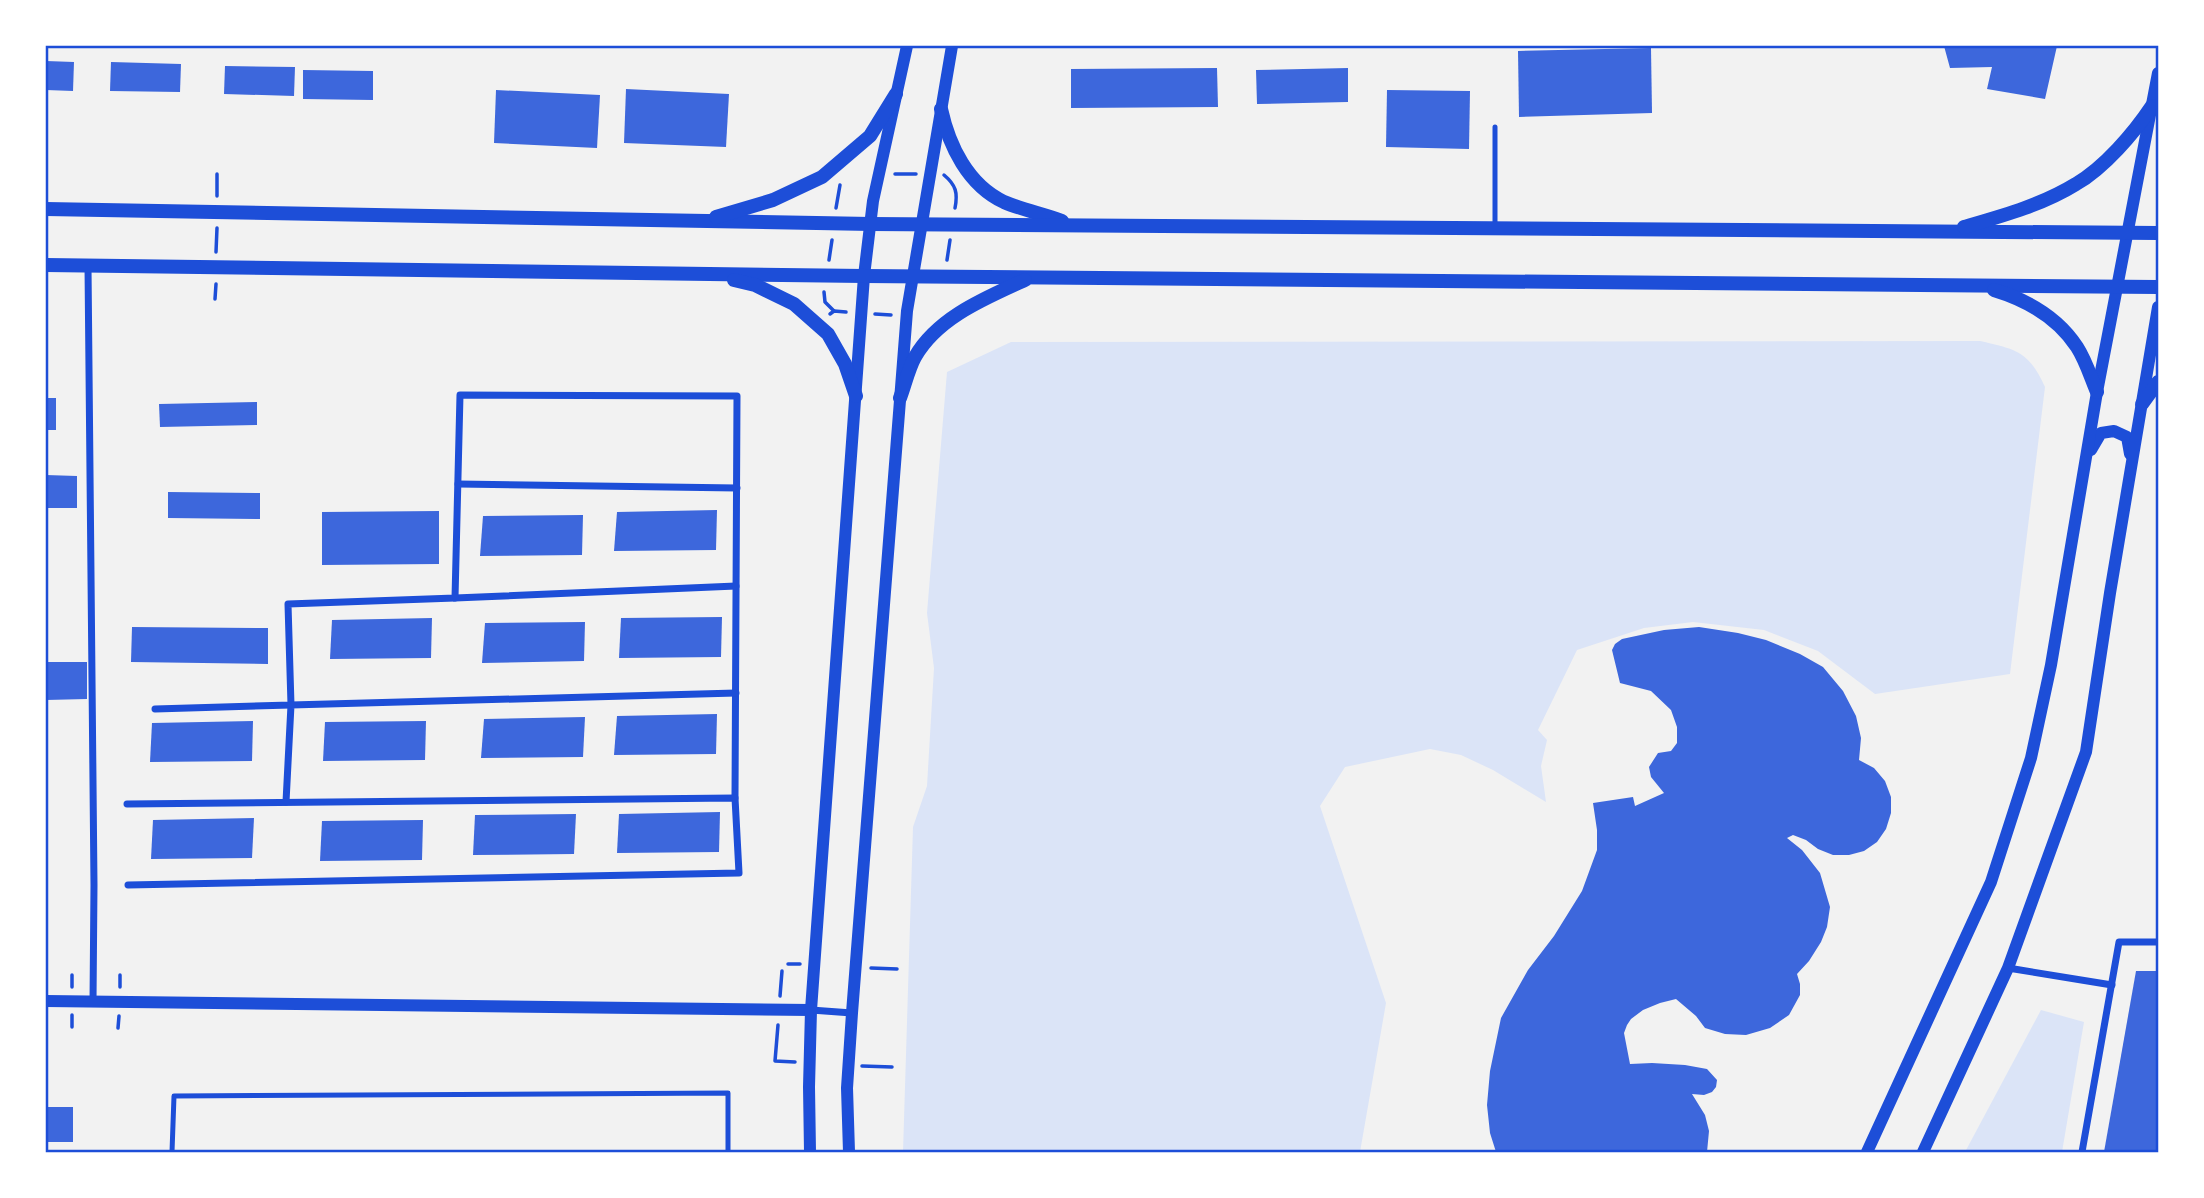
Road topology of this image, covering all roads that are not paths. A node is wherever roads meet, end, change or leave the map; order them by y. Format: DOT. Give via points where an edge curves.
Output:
graph roads {
  1 [pos="907,46"];
  2 [pos="952,46"];
  3 [pos="2158,73"];
  4 [pos="896,94"];
  5 [pos="2152,106"];
  6 [pos="941,109"];
  7 [pos="1495,127"];
  8 [pos="46,209"];
  9 [pos="701,221"];
  10 [pos="871,224"];
  11 [pos="922,225"];
  12 [pos="1077,225"];
  13 [pos="1496,228"];
  14 [pos="1952,231"];
  15 [pos="2128,233"];
  16 [pos="2158,233"];
  17 [pos="46,265"];
  18 [pos="88,266"];
  19 [pos="712,274"];
  20 [pos="864,276"];
  21 [pos="913,276"];
  22 [pos="1032,277"];
  23 [pos="1976,285"];
  24 [pos="2117,286"];
  25 [pos="2158,287"];
  26 [pos="2158,307"];
  27 [pos="2158,382"];
  28 [pos="2097,393"];
  29 [pos="856,396"];
  30 [pos="900,398"];
  31 [pos="2142,404"];
  32 [pos="2084,468"];
  33 [pos="2131,471"];
  34 [pos="458,484"];
  35 [pos="737,488"];
  36 [pos="736,586"];
  37 [pos="455,598"];
  38 [pos="736,693"];
  39 [pos="291,705"];
  40 [pos="155,709"];
  41 [pos="735,798"];
  42 [pos="286,803"];
  43 [pos="127,804"];
  44 [pos="128,885"];
  45 [pos="2158,942"];
  46 [pos="2008,968"];
  47 [pos="2112,985"];
  48 [pos="46,1001"];
  49 [pos="93,1002"];
  50 [pos="811,1010"];
  51 [pos="852,1013"];
  52 [pos="172,1153"];
  53 [pos="728,1153"];
  54 [pos="810,1153"];
  55 [pos="849,1153"];
  56 [pos="1867,1153"];
  57 [pos="1923,1153"];
  58 [pos="2082,1153"];
  1 -- 4 [label="street"];
  2 -- 6 [label="street"];
  3 -- 5 [label="street"];
  4 -- 9 [label="main road" via="870,136 822,177 773,200"];
  4 -- 10 [label="street"];
  5 -- 14 [label="main road" via="2132,135 2079,183 2013,212"];
  5 -- 15 [label="street"];
  6 -- 11 [label="street"];
  6 -- 12 [label="main road" via="946,135 977,183 1003,201"];
  7 -- 13 [label="lane"];
  8 -- 9 [label="main road"];
  9 -- 10 [label="main road"];
  10 -- 11 [label="main road"];
  10 -- 20 [label="street"];
  11 -- 12 [label="main road"];
  11 -- 21 [label="street"];
  12 -- 13 [label="main road"];
  13 -- 14 [label="main road"];
  14 -- 15 [label="main road"];
  15 -- 16 [label="main road"];
  15 -- 24 [label="street"];
  17 -- 18 [label="main road"];
  18 -- 19 [label="main road"];
  18 -- 49 [label="street"];
  19 -- 20 [label="main road"];
  19 -- 29 [label="main road" via="755,285 794,304 828,334"];
  20 -- 21 [label="main road"];
  20 -- 29 [label="street"];
  21 -- 22 [label="main road"];
  21 -- 30 [label="street"];
  22 -- 23 [label="main road"];
  22 -- 30 [label="main road" via="989,296 930,338 915,358"];
  23 -- 24 [label="main road"];
  23 -- 28 [label="main road" via="2015,296 2062,328 2078,348"];
  24 -- 25 [label="main road"];
  24 -- 28 [label="street"];
  26 -- 31 [label="street"];
  27 -- 31 [label="main road"];
  28 -- 32 [label="street"];
  29 -- 50 [label="street"];
  30 -- 51 [label="street"];
  31 -- 33 [label="street"];
  32 -- 33 [label="street" via="2098,437 2108,430 2127,437"];
  32 -- 56 [label="street" via="2052,665 2031,758 1991,882"];
  33 -- 46 [label="street" via="2086,752"];
  34 -- 35 [label="street"];
  34 -- 35 [label="street" via="460,395 737,396"];
  34 -- 37 [label="street"];
  35 -- 36 [label="street"];
  36 -- 37 [label="street"];
  36 -- 38 [label="street"];
  37 -- 39 [label="street" via="288,604"];
  38 -- 39 [label="street"];
  38 -- 41 [label="street"];
  39 -- 40 [label="street"];
  39 -- 42 [label="street"];
  41 -- 42 [label="street"];
  41 -- 44 [label="street" via="739,873"];
  42 -- 43 [label="street"];
  45 -- 47 [label="street" via="2119,942"];
  46 -- 47 [label="street"];
  46 -- 57 [label="street"];
  47 -- 58 [label="street"];
  48 -- 49 [label="street"];
  49 -- 50 [label="street"];
  50 -- 51 [label="street"];
  50 -- 54 [label="street"];
  51 -- 55 [label="street"];
  52 -- 53 [label="lane" via="174,1096 728,1093"];
}
